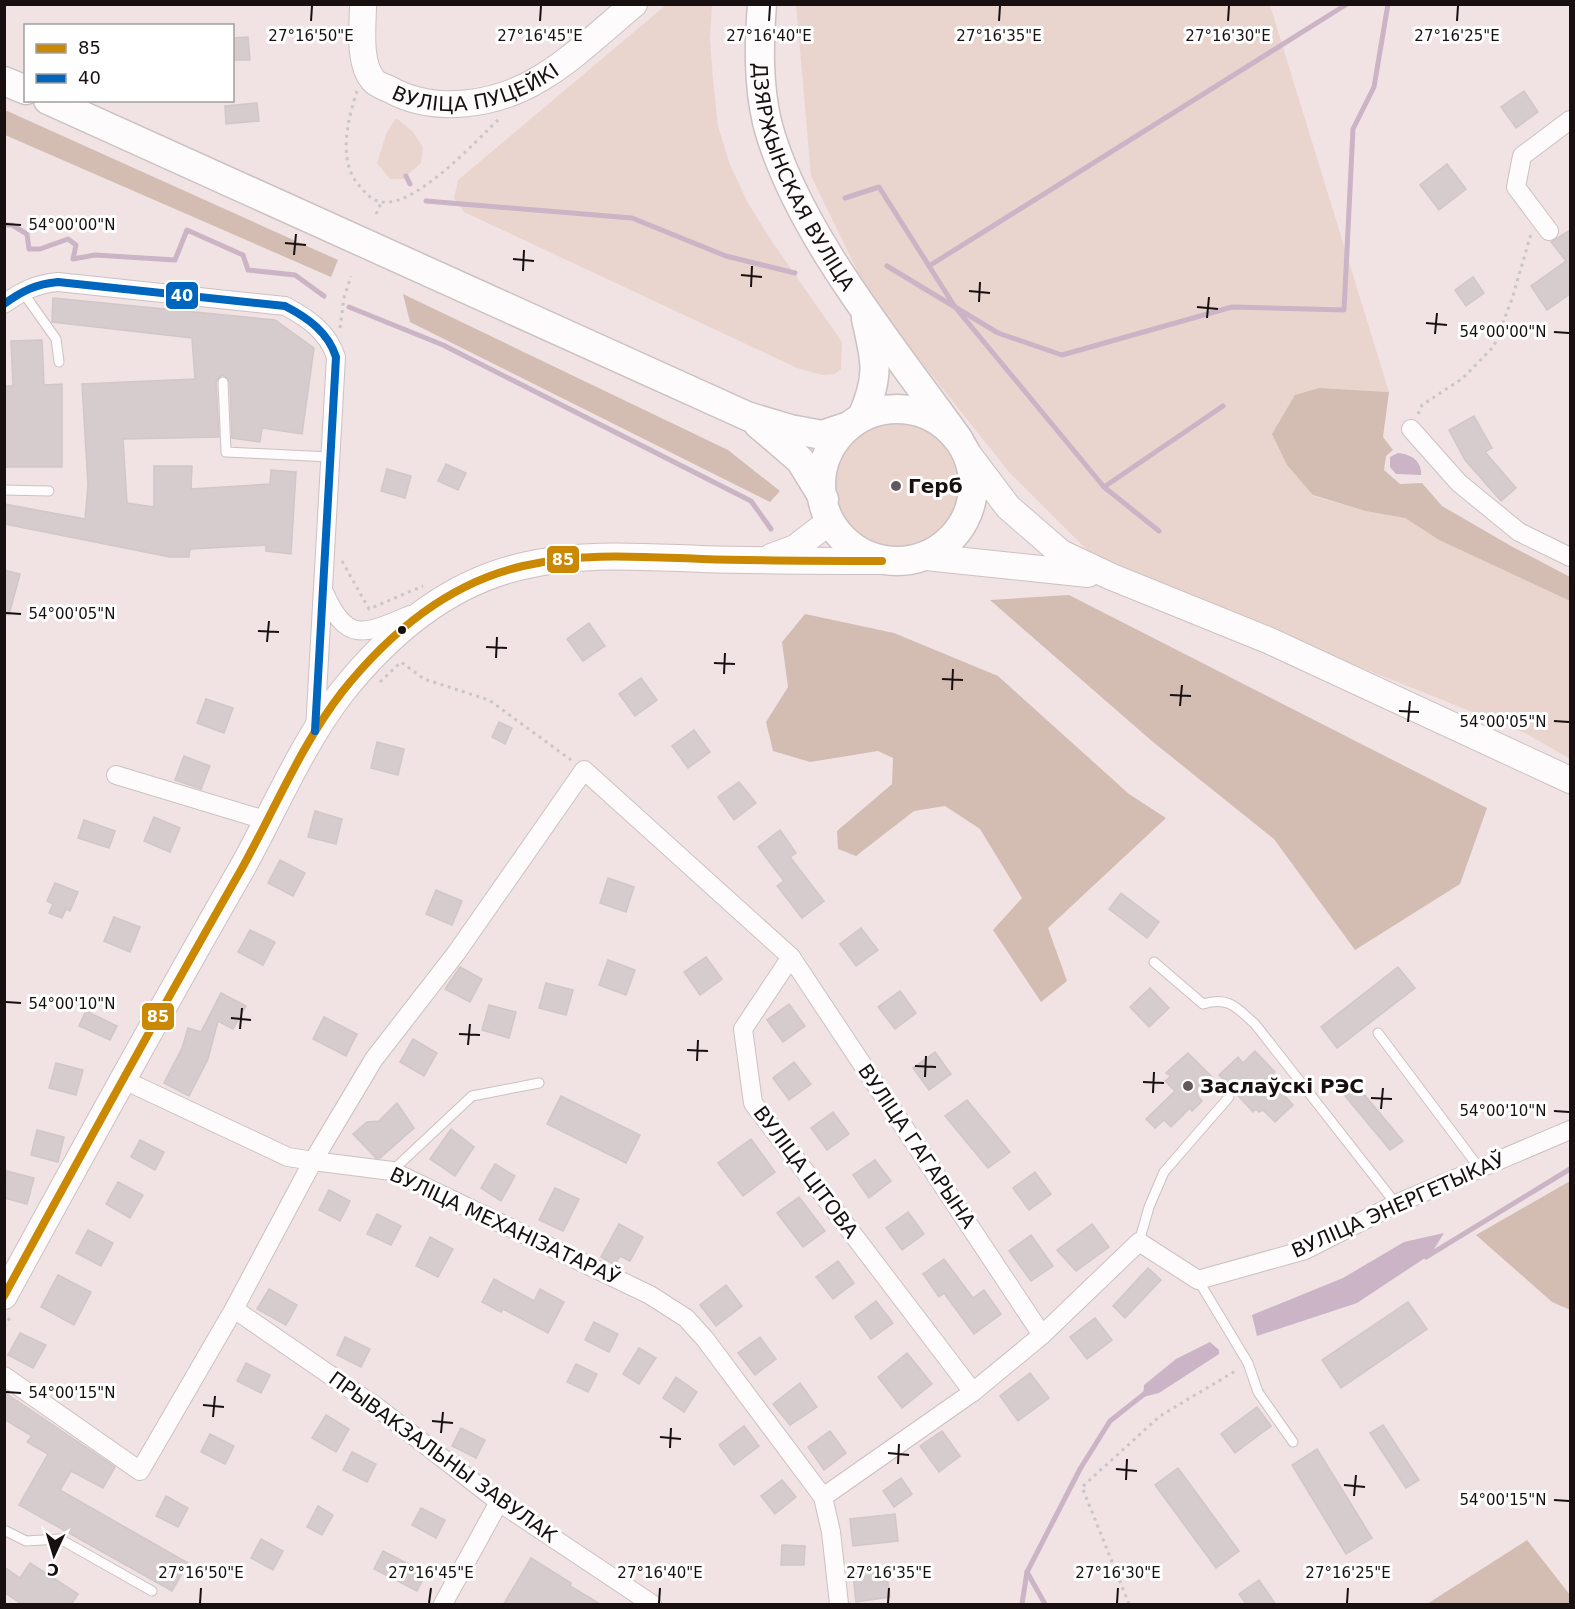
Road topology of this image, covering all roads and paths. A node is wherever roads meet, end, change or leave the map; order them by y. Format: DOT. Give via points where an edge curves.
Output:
graph roads {
  1 [pos="363,4"];
  2 [pos="634,4"];
  3 [pos="762,4"];
  4 [pos="365,63"];
  5 [pos="4,81"];
  6 [pos="24,89"];
  7 [pos="52,102"];
  8 [pos="507,111"];
  9 [pos="1570,120"];
  10 [pos="381,202"];
  11 [pos="376,214"];
  12 [pos="1537,216"];
  13 [pos="1549,231"];
  14 [pos="351,276"];
  15 [pos="22,291"];
  16 [pos="4,304"];
  17 [pos="863,305"];
  18 [pos="336,357"];
  19 [pos="59,362"];
  20 [pos="223,382"];
  21 [pos="747,416"];
  22 [pos="854,422"];
  23 [pos="1411,429"];
  24 [pos="962,445"];
  25 [pos="330,457"];
  26 [pos="4,490"];
  27 [pos="49,491"];
  28 [pos="826,511"];
  29 [pos="926,557"];
  30 [pos="1570,557"];
  31 [pos="325,559"];
  32 [pos="762,561"];
  33 [pos="882,561"];
  34 [pos="1112,577"];
  35 [pos="432,582"];
  36 [pos="324,592"];
  37 [pos="426,609"];
  38 [pos="405,666"];
  39 [pos="315,731"];
  40 [pos="584,770"];
  41 [pos="116,775"];
  42 [pos="1570,780"];
  43 [pos="268,821"];
  44 [pos="791,957"];
  45 [pos="1154,962"];
  46 [pos="1378,1033"];
  47 [pos="122,1079"];
  48 [pos="539,1083"];
  49 [pos="1229,1097"];
  50 [pos="1570,1130"];
  51 [pos="313,1161"];
  52 [pos="1480,1169"];
  53 [pos="392,1171"];
  54 [pos="1396,1204"];
  55 [pos="1140,1242"];
  56 [pos="1198,1280"];
  57 [pos="4,1296"];
  58 [pos="234,1309"];
  59 [pos="1042,1335"];
  60 [pos="1248,1363"];
  61 [pos="4,1376"];
  62 [pos="973,1392"];
  63 [pos="1293,1442"];
  64 [pos="823,1497"];
  65 [pos="499,1502"];
  66 [pos="4,1530"];
  67 [pos="152,1591"];
  68 [pos="443,1605"];
  69 [pos="652,1605"];
  70 [pos="839,1605"];
  71 [pos="1129,1605"];
  1 -- 4 [label="main road, ВУЛІЦА ПУЦЕЙКІ"];
  2 -- 4 [label="main road, ВУЛІЦА ПУЦЕЙКІ" via="541,78 498,97 467,104 402,97 373,81"];
  3 -- 17 [label="main road, ДЗЯРЖЫНСКАЯ ВУЛІЦА" via="760,78 776,149 796,197"];
  4 -- 10 [label="path" via="351,110 346,157 349,172 358,184 370,198"];
  5 -- 6 [label="main road"];
  7 -- 21 [label="main road"];
  8 -- 10 [label="path" via="425,185 402,198"];
  9 -- 12 [label="street" via="1522,156 1516,187"];
  10 -- 11 [label="path"];
  12 -- 13 [label="street"];
  12 -- 23 [label="path" via="1494,346 1463,378 1422,405"];
  14 -- 18 [label="path"];
  15 -- 16 [label="street"];
  15 -- 18 [label="street" via="58,282 285,306 316,326 332,345"];
  15 -- 19 [label="lane" via="56,339"];
  17 -- 22 [label="main road, ДЗЯРЖЫНСКАЯ ВУЛІЦА" via="876,361 871,396"];
  17 -- 24 [label="main road, ДЗЯРЖЫНСКАЯ ВУЛІЦА"];
  18 -- 25 [label="street"];
  20 -- 25 [label="lane" via="226,452"];
  21 -- 22 [label="main road" via="822,435"];
  21 -- 28 [label="main road" via="800,460"];
  22 -- 24 [label="main road" via="893,409 925,414 944,424"];
  22 -- 28 [label="main road" via="833,441 827,460"];
  23 -- 30 [label="street" via="1459,483 1519,532"];
  24 -- 29 [label="main road" via="972,471 969,512 959,531"];
  24 -- 34 [label="main road" via="1008,507 1061,553"];
  25 -- 31 [label="street"];
  26 -- 27 [label="lane"];
  28 -- 32 [label="main road" via="795,548"];
  28 -- 33 [label="main road" via="851,547"];
  29 -- 33 [label="main road"];
  29 -- 34 [label="main road"];
  31 -- 35 [label="path" via="340,559 369,609"];
  31 -- 36 [label="street"];
  32 -- 33 [label="main road"];
  32 -- 37 [label="main road" via="601,557 552,561 494,574"];
  34 -- 42 [label="main road" via="1270,641"];
  36 -- 37 [label="street" via="335,617 354,630 380,628"];
  36 -- 39 [label="street"];
  37 -- 39 [label="main road" via="371,659"];
  38 -- 40 [label="path" via="424,679 489,700"];
  39 -- 43 [label="main road"];
  40 -- 44 [label="street"];
  40 -- 51 [label="street" via="457,952 374,1059"];
  41 -- 43 [label="street"];
  43 -- 47 [label="main road"];
  44 -- 59 [label="street, ВУЛІЦА ГАГАРЫНА"];
  44 -- 62 [label="street, ВУЛІЦА ЦІТОВА" via="743,1029 753,1103"];
  45 -- 54 [label="lane" via="1203,1004 1218,1000 1235,1006 1255,1024"];
  46 -- 52 [label="lane"];
  47 -- 51 [label="street, ВУЛІЦА МЕХАНІЗАТАРАЎ" via="288,1157"];
  47 -- 57 [label="main road"];
  48 -- 53 [label="lane" via="472,1096"];
  49 -- 55 [label="lane" via="1164,1172"];
  50 -- 52 [label="street, ВУЛІЦА ЭНЕРГЕТЫКАЎ"];
  51 -- 53 [label="street, ВУЛІЦА МЕХАНІЗАТАРАЎ"];
  51 -- 58 [label="street"];
  52 -- 54 [label="street, ВУЛІЦА ЭНЕРГЕТЫКАЎ"];
  53 -- 64 [label="street, ВУЛІЦА МЕХАНІЗАТАРАЎ" via="599,1269 686,1318"];
  54 -- 56 [label="street, ВУЛІЦА ЭНЕРГЕТЫКАЎ" via="1305,1250"];
  55 -- 56 [label="street"];
  55 -- 59 [label="street"];
  56 -- 60 [label="lane"];
  58 -- 61 [label="street" via="140,1471"];
  58 -- 65 [label="street, ПРЫВАКЗАЛЬНЫ ЗАВУЛАК" via="378,1408"];
  59 -- 62 [label="street"];
  60 -- 63 [label="lane" via="1258,1392"];
  60 -- 71 [label="path" via="1160,1416 1082,1487"];
  62 -- 64 [label="street"];
  64 -- 70 [label="street, ВУЛІЦА МЕХАНІЗАТАРАЎ"];
  65 -- 68 [label="street"];
  65 -- 69 [label="street, ПРЫВАКЗАЛЬНЫ ЗАВУЛАК"];
  66 -- 67 [label="lane" via="26,1541 60,1539"];
}
